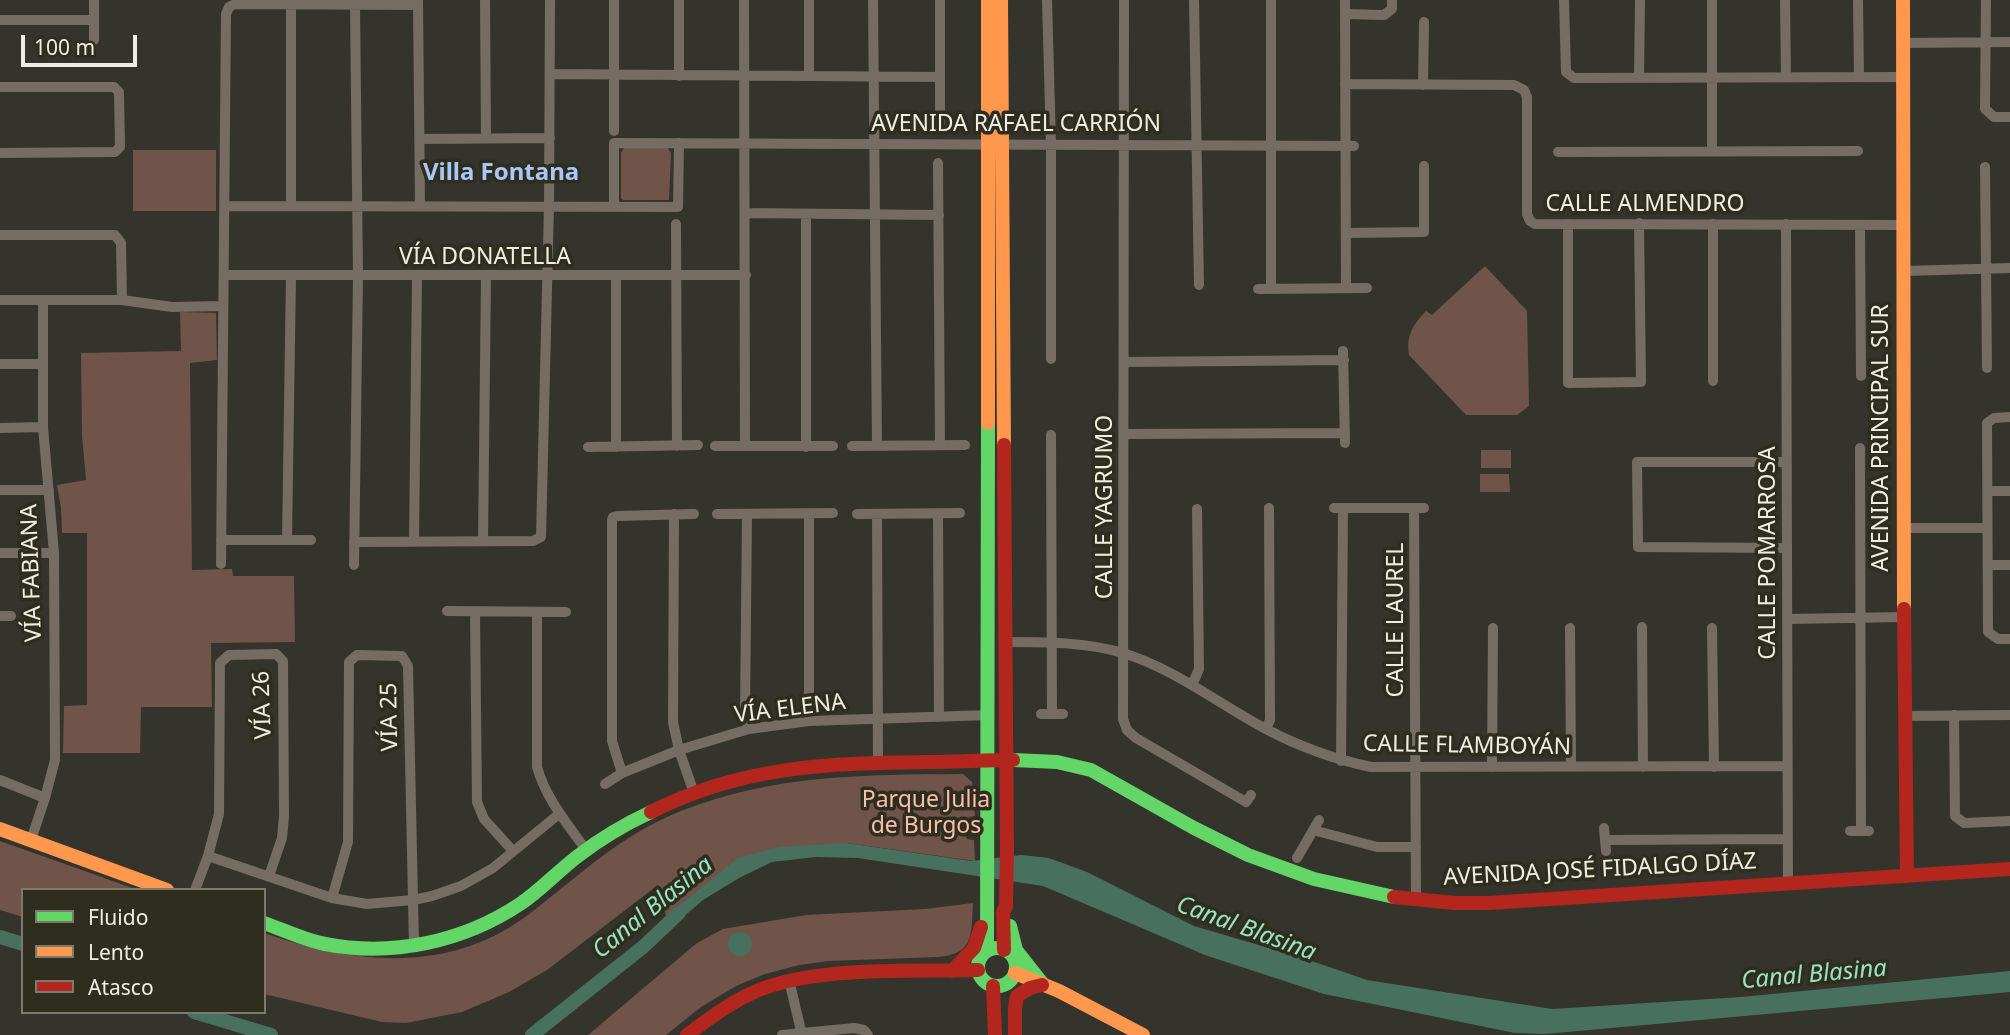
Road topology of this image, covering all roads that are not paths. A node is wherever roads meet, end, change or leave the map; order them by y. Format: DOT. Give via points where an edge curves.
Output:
graph roads {
  1 [pos="94,0"];
  2 [pos="485,0"];
  3 [pos="550,0"];
  4 [pos="614,0"];
  5 [pos="679,0"];
  6 [pos="744,0"];
  7 [pos="809,0"];
  8 [pos="873,0"];
  9 [pos="940,0"];
  10 [pos="988,0"];
  11 [pos="1001,0"];
  12 [pos="1047,0"];
  13 [pos="1124,0"];
  14 [pos="1194,0"];
  15 [pos="1271,0"];
  16 [pos="1345,0"];
  17 [pos="1392,0"];
  18 [pos="1564,0"];
  19 [pos="1640,0"];
  20 [pos="1712,0"];
  21 [pos="1785,0"];
  22 [pos="1858,0"];
  23 [pos="1903,0"];
  24 [pos="1986,0"];
  25 [pos="294,3"];
  26 [pos="418,3"];
  27 [pos="355,5"];
  28 [pos="1345,14"];
  29 [pos="0,20"];
  30 [pos="94,20"];
  31 [pos="1424,22"];
  32 [pos="94,40"];
  33 [pos="1986,42"];
  34 [pos="2010,42"];
  35 [pos="1904,43"];
  36 [pos="551,74"];
  37 [pos="1859,75"];
  38 [pos="614,76"];
  39 [pos="679,76"];
  40 [pos="743,76"];
  41 [pos="809,76"];
  42 [pos="873,76"];
  43 [pos="1786,76"];
  44 [pos="940,77"];
  45 [pos="1639,77"];
  46 [pos="1712,77"];
  47 [pos="1904,77"];
  48 [pos="1345,84"];
  49 [pos="1423,85"];
  50 [pos="0,87"];
  51 [pos="2010,117"];
  52 [pos="940,126"];
  53 [pos="614,131"];
  54 [pos="486,138"];
  55 [pos="550,138"];
  56 [pos="420,139"];
  57 [pos="679,143"];
  58 [pos="745,143"];
  59 [pos="873,143"];
  60 [pos="1124,144"];
  61 [pos="1198,144"];
  62 [pos="995,145"];
  63 [pos="1051,145"];
  64 [pos="1271,145"];
  65 [pos="1350,146"];
  66 [pos="1712,150"];
  67 [pos="1858,151"];
  68 [pos="1558,152"];
  69 [pos="0,153"];
  70 [pos="938,163"];
  71 [pos="1424,166"];
  72 [pos="1985,167"];
  73 [pos="420,205"];
  74 [pos="226,206"];
  75 [pos="291,206"];
  76 [pos="357,206"];
  77 [pos="549,206"];
  78 [pos="614,207"];
  79 [pos="746,213"];
  80 [pos="806,214"];
  81 [pos="875,214"];
  82 [pos="939,215"];
  83 [pos="1639,223"];
  84 [pos="676,224"];
  85 [pos="1568,224"];
  86 [pos="1713,224"];
  87 [pos="1786,224"];
  88 [pos="1860,225"];
  89 [pos="1904,225"];
  90 [pos="1346,233"];
  91 [pos="0,235"];
  92 [pos="1986,268"];
  93 [pos="2010,268"];
  94 [pos="1904,271"];
  95 [pos="224,275"];
  96 [pos="291,275"];
  97 [pos="677,275"];
  98 [pos="746,275"];
  99 [pos="358,276"];
  100 [pos="417,276"];
  101 [pos="486,276"];
  102 [pos="548,276"];
  103 [pos="616,276"];
  104 [pos="1199,285"];
  105 [pos="1346,288"];
  106 [pos="1367,288"];
  107 [pos="1258,289"];
  108 [pos="1271,289"];
  109 [pos="0,300"];
  110 [pos="43,300"];
  111 [pos="122,300"];
  112 [pos="222,306"];
  113 [pos="1051,359"];
  114 [pos="1125,362"];
  115 [pos="0,364"];
  116 [pos="43,365"];
  117 [pos="1987,368"];
  118 [pos="1861,376"];
  119 [pos="1713,381"];
  120 [pos="2010,417"];
  121 [pos="43,427"];
  122 [pos="0,428"];
  123 [pos="1124,434"];
  124 [pos="1051,435"];
  125 [pos="698,445"];
  126 [pos="940,445"];
  127 [pos="965,445"];
  128 [pos="677,446"];
  129 [pos="715,446"];
  130 [pos="746,446"];
  131 [pos="833,446"];
  132 [pos="852,446"];
  133 [pos="877,446"];
  134 [pos="588,447"];
  135 [pos="616,447"];
  136 [pos="806,447"];
  137 [pos="1860,448"];
  138 [pos="1786,462"];
  139 [pos="0,490"];
  140 [pos="49,490"];
  141 [pos="1988,491"];
  142 [pos="2010,491"];
  143 [pos="1269,508"];
  144 [pos="1197,509"];
  145 [pos="694,513"];
  146 [pos="833,513"];
  147 [pos="857,513"];
  148 [pos="960,513"];
  149 [pos="674,514"];
  150 [pos="717,514"];
  151 [pos="747,514"];
  152 [pos="809,514"];
  153 [pos="877,514"];
  154 [pos="938,514"];
  155 [pos="1904,528"];
  156 [pos="1987,528"];
  157 [pos="221,540"];
  158 [pos="287,540"];
  159 [pos="311,540"];
  160 [pos="354,541"];
  161 [pos="414,541"];
  162 [pos="483,541"];
  163 [pos="1787,548"];
  164 [pos="0,553"];
  165 [pos="54,553"];
  166 [pos="222,564"];
  167 [pos="354,565"];
  168 [pos="1988,565"];
  169 [pos="2010,565"];
  170 [pos="447,611"];
  171 [pos="475,612"];
  172 [pos="537,612"];
  173 [pos="566,612"];
  174 [pos="1860,617"];
  175 [pos="1904,617"];
  176 [pos="1788,619"];
  177 [pos="1642,627"];
  178 [pos="1493,628"];
  179 [pos="1570,628"];
  180 [pos="1712,628"];
  181 [pos="2010,639"];
  182 [pos="1006,642"];
  183 [pos="1051,642"];
  184 [pos="1123,653"];
  185 [pos="1192,685"];
  186 [pos="1052,714"];
  187 [pos="989,715"];
  188 [pos="1954,715"];
  189 [pos="2010,715"];
  190 [pos="1905,716"];
  191 [pos="939,717"];
  192 [pos="878,718"];
  193 [pos="809,721"];
  194 [pos="749,729"];
  195 [pos="1266,729"];
  196 [pos="679,750"];
  197 [pos="987,761"];
  198 [pos="1006,761"];
  199 [pos="1341,761"];
  200 [pos="878,763"];
  201 [pos="1643,766"];
  202 [pos="1787,766"];
  203 [pos="1492,767"];
  204 [pos="1571,767"];
  205 [pos="1714,767"];
  206 [pos="1415,768"];
  207 [pos="622,773"];
  208 [pos="0,780"];
  209 [pos="605,784"];
  210 [pos="694,793"];
  211 [pos="45,798"];
  212 [pos="1248,799"];
  213 [pos="559,814"];
  214 [pos="1319,820"];
  215 [pos="2010,821"];
  216 [pos="1604,828"];
  217 [pos="0,829"];
  218 [pos="1313,830"];
  219 [pos="1860,831"];
  220 [pos="1787,839"];
  221 [pos="31,840"];
  222 [pos="1416,847"];
  223 [pos="586,850"];
  224 [pos="513,851"];
  225 [pos="208,856"];
  226 [pos="1297,858"];
  227 [pos="2010,869"];
  228 [pos="269,876"];
  229 [pos="1907,876"];
  230 [pos="1788,883"];
  231 [pos="162,888"];
  232 [pos="196,888"];
  233 [pos="985,896"];
  234 [pos="332,898"];
  235 [pos="413,900"];
  236 [pos="1007,901"];
  237 [pos="1416,901"];
  238 [pos="266,924"];
  239 [pos="414,946"];
  240 [pos="1004,950"];
  241 [pos="987,951"];
  242 [pos="978,970"];
  243 [pos="952,971"];
  244 [pos="789,980"];
  245 [pos="1005,981"];
  246 [pos="1043,984"];
  247 [pos="802,1033"];
  248 [pos="687,1035"];
  249 [pos="782,1035"];
  250 [pos="868,1035"];
  251 [pos="995,1035"];
  252 [pos="1013,1035"];
  253 [pos="1143,1035"];
  1 -- 30 [label="street"];
  2 -- 54 [label="street"];
  3 -- 36 [label="street"];
  4 -- 38 [label="street"];
  5 -- 39 [label="street"];
  6 -- 40 [label="street"];
  7 -- 41 [label="street"];
  8 -- 42 [label="street"];
  9 -- 44 [label="street"];
  10 -- 62 [label="street"];
  11 -- 62 [label="street"];
  12 -- 63 [label="street"];
  13 -- 60 [label="street, CALLE YAGRUMO"];
  14 -- 61 [label="street"];
  15 -- 64 [label="street"];
  16 -- 28 [label="street"];
  17 -- 28 [label="street" via="1392,9 1384,15"];
  18 -- 45 [label="street" via="1566,72 1574,78"];
  19 -- 45 [label="street"];
  20 -- 46 [label="street"];
  21 -- 43 [label="street"];
  22 -- 37 [label="street"];
  23 -- 35 [label="street, AVENIDA PRINCIPAL SUR"];
  24 -- 33 [label="street"];
  25 -- 27 [label="street"];
  25 -- 74 [label="street" via="235,4 226,14"];
  25 -- 75 [label="street"];
  26 -- 27 [label="street"];
  26 -- 56 [label="street"];
  27 -- 76 [label="street"];
  28 -- 48 [label="street"];
  29 -- 30 [label="street"];
  30 -- 32 [label="street"];
  31 -- 49 [label="street"];
  33 -- 34 [label="street"];
  33 -- 35 [label="street"];
  33 -- 51 [label="street" via="1985,109 1994,117"];
  35 -- 47 [label="street, AVENIDA PRINCIPAL SUR"];
  36 -- 38 [label="street"];
  36 -- 55 [label="street"];
  37 -- 43 [label="street"];
  37 -- 47 [label="street"];
  38 -- 39 [label="street"];
  38 -- 53 [label="street"];
  39 -- 40 [label="street"];
  40 -- 41 [label="street"];
  40 -- 58 [label="street"];
  41 -- 42 [label="street"];
  42 -- 44 [label="street"];
  42 -- 59 [label="street"];
  43 -- 46 [label="street"];
  44 -- 52 [label="street"];
  45 -- 46 [label="street"];
  46 -- 66 [label="street"];
  47 -- 89 [label="street, AVENIDA PRINCIPAL SUR"];
  48 -- 49 [label="street, CALLE ALMENDRO"];
  48 -- 65 [label="street"];
  49 -- 85 [label="street, CALLE ALMENDRO" via="1514,85 1524,90 1527,214 1535,223"];
  50 -- 69 [label="street" via="114,87 119,92 120,147 115,152"];
  54 -- 55 [label="street"];
  54 -- 56 [label="street"];
  55 -- 77 [label="street"];
  56 -- 73 [label="street"];
  57 -- 58 [label="street, AVENIDA RAFAEL CARRIÓN"];
  57 -- 78 [label="street" via="678,207"];
  57 -- 78 [label="street, AVENIDA RAFAEL CARRIÓN" via="614,143"];
  58 -- 59 [label="street, AVENIDA RAFAEL CARRIÓN"];
  58 -- 79 [label="street"];
  59 -- 62 [label="street, AVENIDA RAFAEL CARRIÓN"];
  59 -- 81 [label="street"];
  60 -- 61 [label="street, AVENIDA RAFAEL CARRIÓN"];
  60 -- 63 [label="street, AVENIDA RAFAEL CARRIÓN"];
  60 -- 114 [label="street, CALLE YAGRUMO"];
  61 -- 64 [label="street, AVENIDA RAFAEL CARRIÓN"];
  61 -- 104 [label="street"];
  62 -- 63 [label="street, AVENIDA RAFAEL CARRIÓN"];
  62 -- 182 [label="street"];
  62 -- 187 [label="street"];
  63 -- 113 [label="street"];
  64 -- 65 [label="street, AVENIDA RAFAEL CARRIÓN"];
  64 -- 108 [label="street"];
  65 -- 90 [label="street"];
  66 -- 67 [label="street"];
  66 -- 68 [label="street"];
  70 -- 82 [label="street"];
  71 -- 90 [label="street" via="1424,232"];
  72 -- 92 [label="street"];
  73 -- 76 [label="street"];
  73 -- 77 [label="street"];
  74 -- 75 [label="street"];
  74 -- 95 [label="street"];
  75 -- 76 [label="street"];
  76 -- 99 [label="street"];
  77 -- 78 [label="street"];
  77 -- 102 [label="street"];
  79 -- 80 [label="street"];
  79 -- 98 [label="street"];
  80 -- 81 [label="street"];
  80 -- 136 [label="street"];
  81 -- 82 [label="street"];
  81 -- 133 [label="street"];
  82 -- 126 [label="street"];
  83 -- 85 [label="street, CALLE ALMENDRO"];
  83 -- 85 [label="street" via="1640,382 1568,383"];
  83 -- 86 [label="street, CALLE ALMENDRO"];
  84 -- 97 [label="street"];
  86 -- 87 [label="street, CALLE ALMENDRO"];
  86 -- 119 [label="street"];
  87 -- 88 [label="street, CALLE ALMENDRO"];
  87 -- 138 [label="street, CALLE POMARROSA"];
  88 -- 89 [label="street, CALLE ALMENDRO"];
  88 -- 118 [label="street"];
  89 -- 94 [label="street, AVENIDA PRINCIPAL SUR"];
  90 -- 105 [label="street"];
  91 -- 111 [label="street" via="115,235 121,243"];
  92 -- 93 [label="street"];
  92 -- 94 [label="street"];
  92 -- 117 [label="street"];
  94 -- 155 [label="street, AVENIDA PRINCIPAL SUR"];
  95 -- 96 [label="street, VÍA DONATELLA"];
  95 -- 112 [label="street"];
  96 -- 99 [label="street, VÍA DONATELLA"];
  96 -- 158 [label="street"];
  97 -- 98 [label="street, VÍA DONATELLA"];
  97 -- 103 [label="street, VÍA DONATELLA"];
  97 -- 128 [label="street"];
  98 -- 130 [label="street"];
  99 -- 100 [label="street, VÍA DONATELLA"];
  99 -- 160 [label="street"];
  100 -- 101 [label="street, VÍA DONATELLA"];
  100 -- 161 [label="street"];
  101 -- 102 [label="street, VÍA DONATELLA"];
  101 -- 162 [label="street"];
  102 -- 103 [label="street, VÍA DONATELLA"];
  102 -- 162 [label="street" via="541,537"];
  103 -- 135 [label="street"];
  105 -- 106 [label="street"];
  105 -- 108 [label="street"];
  107 -- 108 [label="street"];
  109 -- 110 [label="street"];
  110 -- 111 [label="street"];
  110 -- 116 [label="street, VÍA FABIANA"];
  111 -- 112 [label="street" via="172,307"];
  112 -- 157 [label="street"];
  114 -- 123 [label="street, CALLE YAGRUMO"];
  114 -- 123 [label="street" via="1344,356 1345,438"];
  115 -- 116 [label="street"];
  116 -- 121 [label="street, VÍA FABIANA"];
  120 -- 141 [label="street" via="1987,423"];
  121 -- 122 [label="street"];
  121 -- 140 [label="street, VÍA FABIANA"];
  123 -- 184 [label="street, CALLE YAGRUMO"];
  124 -- 183 [label="street"];
  125 -- 128 [label="street"];
  126 -- 127 [label="street"];
  126 -- 133 [label="street"];
  128 -- 135 [label="street"];
  129 -- 130 [label="street"];
  130 -- 136 [label="street"];
  131 -- 136 [label="street"];
  132 -- 133 [label="street"];
  134 -- 135 [label="street"];
  137 -- 174 [label="street"];
  138 -- 163 [label="street, CALLE POMARROSA"];
  138 -- 163 [label="street" via="1637,462 1638,547"];
  139 -- 140 [label="street"];
  140 -- 165 [label="street, VÍA FABIANA"];
  141 -- 142 [label="street"];
  141 -- 156 [label="street"];
  143 -- 195 [label="street" via="1270,719"];
  144 -- 185 [label="street" via="1199,669"];
  145 -- 149 [label="street"];
  146 -- 152 [label="street"];
  147 -- 153 [label="street"];
  148 -- 154 [label="street"];
  149 -- 196 [label="street" via="673,722"];
  149 -- 207 [label="street" via="612,520 612,741"];
  150 -- 151 [label="street"];
  151 -- 152 [label="street"];
  151 -- 194 [label="street" via="745,713"];
  152 -- 193 [label="street"];
  153 -- 154 [label="street"];
  153 -- 192 [label="street"];
  154 -- 191 [label="street"];
  155 -- 156 [label="street"];
  155 -- 175 [label="street, AVENIDA PRINCIPAL SUR"];
  156 -- 168 [label="street"];
  157 -- 158 [label="street"];
  157 -- 166 [label="street"];
  158 -- 159 [label="street"];
  160 -- 161 [label="street"];
  160 -- 167 [label="street"];
  161 -- 162 [label="street"];
  163 -- 176 [label="street, CALLE POMARROSA"];
  164 -- 165 [label="street"];
  165 -- 211 [label="street, VÍA FABIANA" via="55,760"];
  168 -- 169 [label="street"];
  168 -- 181 [label="street" via="1988,632 1998,639"];
  170 -- 171 [label="street"];
  171 -- 172 [label="street"];
  171 -- 224 [label="street" via="477,802 484,819"];
  172 -- 173 [label="street"];
  172 -- 213 [label="street" via="537,767"];
  174 -- 175 [label="street"];
  174 -- 176 [label="street"];
  174 -- 219 [label="street"];
  175 -- 190 [label="street, AVENIDA PRINCIPAL SUR"];
  176 -- 202 [label="street, CALLE POMARROSA"];
  177 -- 201 [label="street"];
  178 -- 203 [label="street"];
  179 -- 204 [label="street"];
  180 -- 205 [label="street"];
  182 -- 183 [label="street, CALLE FLAMBOYÁN"];
  182 -- 198 [label="street"];
  183 -- 184 [label="street, CALLE FLAMBOYÁN"];
  183 -- 186 [label="street"];
  184 -- 185 [label="street, CALLE FLAMBOYÁN"];
  184 -- 212 [label="street, CALLE YAGRUMO" via="1123,719 1128,730"];
  185 -- 195 [label="street, CALLE FLAMBOYÁN"];
  187 -- 191 [label="street, VÍA ELENA"];
  187 -- 197 [label="street"];
  188 -- 189 [label="street"];
  188 -- 190 [label="street"];
  188 -- 215 [label="street" via="1955,816 1964,823"];
  190 -- 229 [label="street, AVENIDA PRINCIPAL SUR"];
  191 -- 192 [label="street, VÍA ELENA"];
  192 -- 193 [label="street, VÍA ELENA"];
  192 -- 200 [label="street"];
  193 -- 194 [label="street, VÍA ELENA"];
  194 -- 196 [label="street, VÍA ELENA"];
  195 -- 199 [label="street, CALLE FLAMBOYÁN"];
  196 -- 207 [label="street, VÍA ELENA"];
  196 -- 210 [label="street"];
  197 -- 198 [label="street, AVENIDA JOSÉ FIDALGO DÍAZ"];
  197 -- 200 [label="street, AVENIDA JOSÉ FIDALGO DÍAZ"];
  197 -- 233 [label="street"];
  198 -- 236 [label="street"];
  198 -- 237 [label="street, AVENIDA JOSÉ FIDALGO DÍAZ" via="1052,761 1092,770 1216,840 1265,862 1336,886"];
  199 -- 206 [label="street, CALLE FLAMBOYÁN"];
  199 -- 206 [label="street, CALLE LAUREL" via="1338,508 1419,508"];
  200 -- 210 [label="street, AVENIDA JOSÉ FIDALGO DÍAZ" via="776,770"];
  201 -- 204 [label="street, CALLE FLAMBOYÁN"];
  201 -- 205 [label="street, CALLE FLAMBOYÁN"];
  202 -- 205 [label="street, CALLE FLAMBOYÁN"];
  202 -- 220 [label="street, CALLE POMARROSA"];
  203 -- 204 [label="street, CALLE FLAMBOYÁN"];
  203 -- 206 [label="street, CALLE FLAMBOYÁN"];
  206 -- 222 [label="street, CALLE LAUREL"];
  207 -- 209 [label="street, VÍA ELENA"];
  208 -- 211 [label="street"];
  210 -- 223 [label="street, AVENIDA JOSÉ FIDALGO DÍAZ" via="641,817"];
  211 -- 221 [label="street, VÍA FABIANA"];
  213 -- 223 [label="street"];
  213 -- 224 [label="street"];
  214 -- 218 [label="street"];
  216 -- 220 [label="street" via="1605,845"];
  217 -- 221 [label="street"];
  218 -- 222 [label="street" via="1377,846"];
  218 -- 226 [label="street"];
  220 -- 230 [label="street, CALLE POMARROSA"];
  221 -- 231 [label="street"];
  222 -- 237 [label="street, CALLE LAUREL"];
  223 -- 239 [label="street, AVENIDA JOSÉ FIDALGO DÍAZ" via="489,923"];
  224 -- 235 [label="street" via="461,886"];
  225 -- 228 [label="street"];
  225 -- 228 [label="street, VÍA 26" via="219,814 219,663 229,655 276,654 283,661 284,816"];
  225 -- 232 [label="street, VÍA 26"];
  227 -- 229 [label="street, AVENIDA JOSÉ FIDALGO DÍAZ"];
  228 -- 234 [label="street"];
  229 -- 230 [label="street, AVENIDA JOSÉ FIDALGO DÍAZ"];
  230 -- 237 [label="street, AVENIDA JOSÉ FIDALGO DÍAZ" via="1481,904"];
  233 -- 241 [label="street"];
  233 -- 243 [label="street" via="978,942"];
  234 -- 235 [label="street" via="367,904"];
  234 -- 235 [label="street, VÍA 25" via="348,842 349,663 357,654 402,656 408,666"];
  235 -- 239 [label="street, VÍA 25"];
  236 -- 240 [label="street"];
  236 -- 246 [label="street" via="1017,950"];
  238 -- 239 [label="street, AVENIDA JOSÉ FIDALGO DÍAZ" via="323,943 369,949"];
  240 -- 241 [label="street"];
  240 -- 245 [label="street" via="1014,959"];
  241 -- 242 [label="street"];
  242 -- 243 [label="street"];
  242 -- 245 [label="street" via="984,981"];
  243 -- 244 [label="street"];
  244 -- 247 [label="street"];
  244 -- 248 [label="street" via="751,993"];
  245 -- 246 [label="street"];
  245 -- 251 [label="street"];
  245 -- 252 [label="street"];
  246 -- 252 [label="street" via="1024,988 1017,995"];
  246 -- 253 [label="street"];
  247 -- 249 [label="street"];
  247 -- 250 [label="street" via="854,1028"];
}
